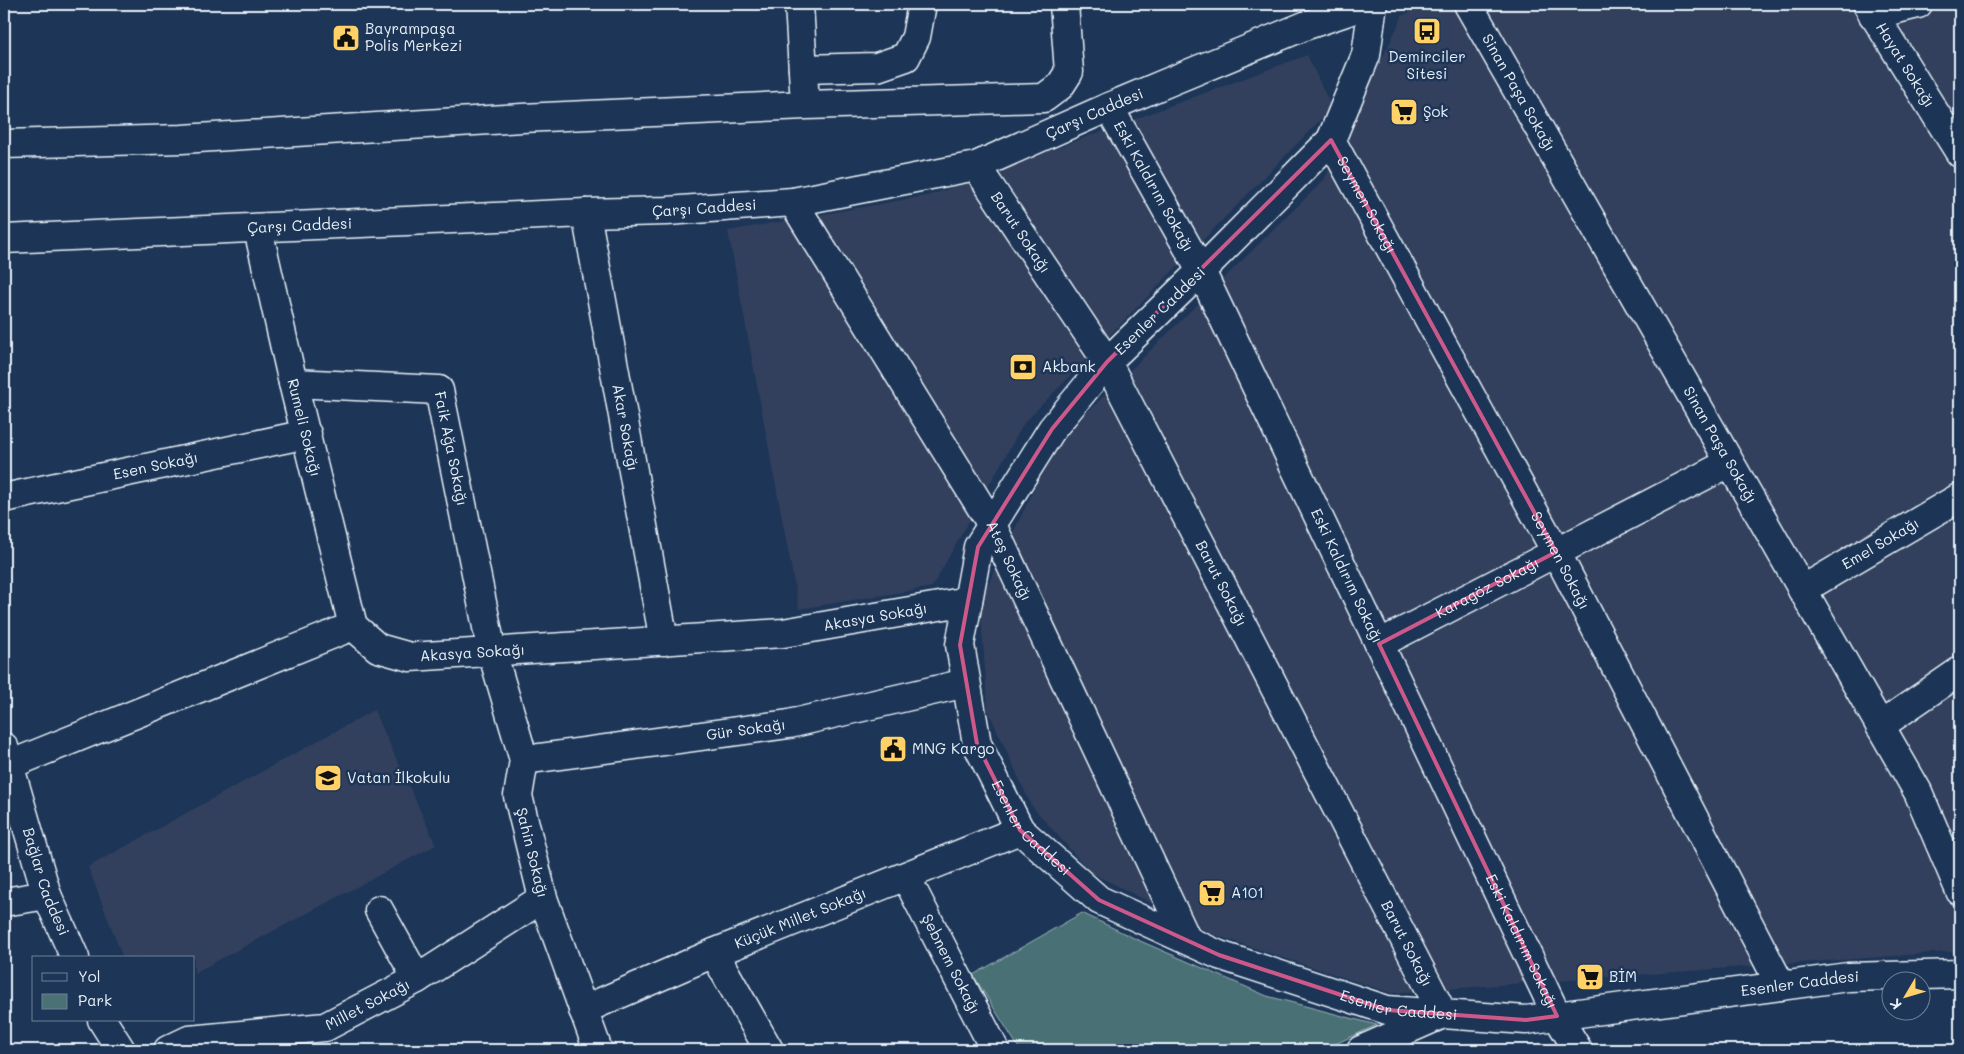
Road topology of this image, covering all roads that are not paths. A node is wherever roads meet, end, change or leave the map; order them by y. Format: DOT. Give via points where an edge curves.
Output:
graph roads {
  1 [pos="799,4"];
  2 [pos="922,4"];
  3 [pos="1064,4"];
  4 [pos="1369,4"];
  5 [pos="1373,4"];
  6 [pos="1468,4"];
  7 [pos="1918,4"];
  8 [pos="1870,10"];
  9 [pos="803,70"];
  10 [pos="806,105"];
  11 [pos="1109,107"];
  12 [pos="1331,140"];
  13 [pos="4,144"];
  14 [pos="1960,153"];
  15 [pos="976,166"];
  16 [pos="793,202"];
  17 [pos="586,213"];
  18 [pos="258,229"];
  19 [pos="4,239"];
  20 [pos="1201,271"];
  21 [pos="1108,362"];
  22 [pos="293,383"];
  23 [pos="307,434"];
  24 [pos="1729,462"];
  25 [pos="4,498"];
  26 [pos="1960,498"];
  27 [pos="992,525"];
  28 [pos="1556,552"];
  29 [pos="1802,590"];
  30 [pos="968,600"];
  31 [pos="353,626"];
  32 [pos="664,641"];
  33 [pos="1379,644"];
  34 [pos="492,652"];
  35 [pos="1960,671"];
  36 [pos="966,683"];
  37 [pos="1880,726"];
  38 [pos="6,756"];
  39 [pos="524,760"];
  40 [pos="1020,830"];
  41 [pos="906,877"];
  42 [pos="1960,891"];
  43 [pos="47,895"];
  44 [pos="543,898"];
  45 [pos="4,902"];
  46 [pos="380,910"];
  47 [pos="1187,940"];
  48 [pos="714,953"];
  49 [pos="73,956"];
  50 [pos="1960,974"];
  51 [pos="417,979"];
  52 [pos="1782,986"];
  53 [pos="583,1010"];
  54 [pos="1443,1014"];
  55 [pos="1557,1016"];
  56 [pos="103,1022"];
  57 [pos="121,1050"];
  58 [pos="168,1050"];
  59 [pos="598,1050"];
  60 [pos="769,1050"];
  61 [pos="995,1050"];
  62 [pos="1362,1050"];
  63 [pos="1578,1050"];
  1 -- 9 [label="street"];
  2 -- 9 [label="street" via="916,37 906,57 877,67"];
  3 -- 10 [label="street" via="1069,72 1060,86 1044,98"];
  4 -- 11 [label="street, Çarşı Caddesi" via="1307,25"];
  5 -- 12 [label="street, Esenler Caddesi" via="1366,55"];
  6 -- 24 [label="street, Sinan Paşa Sokağı"];
  7 -- 8 [label="street"];
  8 -- 14 [label="street, Hayat Sokağı"];
  9 -- 10 [label="street"];
  10 -- 13 [label="street" via="182,139"];
  11 -- 15 [label="street, Çarşı Caddesi"];
  11 -- 20 [label="street, Eski Kaldırım Sokağı"];
  12 -- 20 [label="street, Esenler Caddesi"];
  12 -- 28 [label="street, Seymen Sokağı"];
  15 -- 16 [label="street, Çarşı Caddesi"];
  15 -- 21 [label="street, Barut Sokağı"];
  16 -- 17 [label="street, Çarşı Caddesi"];
  16 -- 27 [label="street, Ateş Sokağı"];
  17 -- 18 [label="street, Çarşı Caddesi"];
  17 -- 32 [label="street, Akar Sokağı"];
  18 -- 19 [label="street, Çarşı Caddesi"];
  18 -- 22 [label="street, Rumeli Sokağı"];
  20 -- 21 [label="street, Esenler Caddesi"];
  20 -- 33 [label="street, Eski Kaldırım Sokağı"];
  21 -- 27 [label="street, Esenler Caddesi" via="1052,429"];
  21 -- 54 [label="street, Barut Sokağı"];
  22 -- 23 [label="street, Rumeli Sokağı"];
  22 -- 34 [label="street, Faik Ağa Sokağı" via="439,390"];
  23 -- 25 [label="street, Esen Sokağı"];
  23 -- 31 [label="street, Rumeli Sokağı"];
  24 -- 28 [label="street, Karagöz Sokağı"];
  24 -- 29 [label="street, Sinan Paşa Sokağı"];
  26 -- 29 [label="street, Emel Sokağı"];
  27 -- 30 [label="street, Esenler Caddesi" via="978,547"];
  27 -- 47 [label="street, Ateş Sokağı"];
  28 -- 33 [label="street, Karagöz Sokağı"];
  28 -- 52 [label="street, Seymen Sokağı"];
  29 -- 37 [label="street, Sinan Paşa Sokağı"];
  30 -- 32 [label="street, Akasya Sokağı" via="784,633"];
  30 -- 36 [label="street, Esenler Caddesi" via="960,645"];
  31 -- 34 [label="street, Akasya Sokağı" via="378,648 410,657"];
  31 -- 38 [label="street"];
  32 -- 34 [label="street, Akasya Sokağı"];
  33 -- 55 [label="street, Eski Kaldırım Sokağı"];
  34 -- 39 [label="street, Şahin Sokağı"];
  35 -- 37 [label="street"];
  36 -- 39 [label="street, Gür Sokağı" via="789,724"];
  36 -- 40 [label="street, Esenler Caddesi" via="977,744"];
  37 -- 42 [label="street, Sinan Paşa Sokağı" via="1918,792"];
  38 -- 43 [label="street, Bağlar Caddesi"];
  39 -- 44 [label="street, Şahin Sokağı" via="518,796"];
  40 -- 41 [label="street, Küçük Millet Sokağı"];
  40 -- 47 [label="street, Esenler Caddesi" via="1099,900"];
  41 -- 48 [label="street, Küçük Millet Sokağı"];
  41 -- 61 [label="street, Şebnem Sokağı"];
  43 -- 45 [label="street"];
  43 -- 49 [label="street, Bağlar Caddesi"];
  44 -- 51 [label="street, Millet Sokağı"];
  44 -- 53 [label="street, Şahin Sokağı"];
  46 -- 51 [label="street, Millet Sokağı"];
  47 -- 54 [label="street, Esenler Caddesi" via="1219,955 1387,1010"];
  48 -- 53 [label="street, Küçük Millet Sokağı"];
  48 -- 60 [label="street"];
  50 -- 52 [label="street, Esenler Caddesi" via="1848,977"];
  51 -- 58 [label="street, Millet Sokağı" via="325,1027 189,1040"];
  52 -- 55 [label="street, Esenler Caddesi"];
  53 -- 59 [label="street, Şahin Sokağı"];
  54 -- 55 [label="street, Esenler Caddesi" via="1526,1020"];
  54 -- 62 [label="street"];
  55 -- 63 [label="street, Eski Kaldırım Sokağı"];
  56 -- 57 [label="street"];
}
